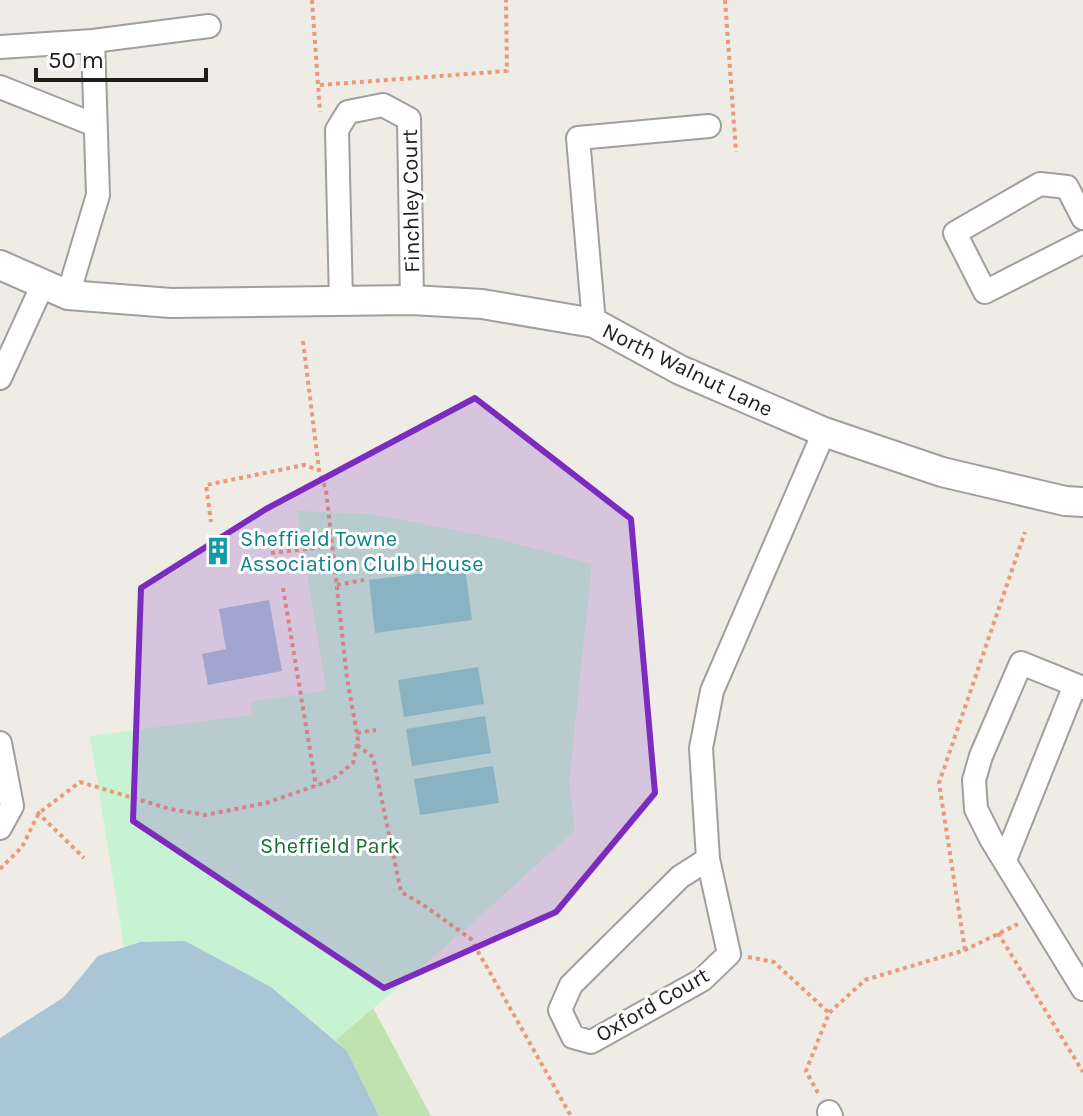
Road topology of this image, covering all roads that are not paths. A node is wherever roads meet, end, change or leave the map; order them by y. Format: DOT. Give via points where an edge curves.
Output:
graph roads {
  1 [pos="209,26"];
  2 [pos="93,41"];
  3 [pos="0,47"];
  4 [pos="0,87"];
  5 [pos="95,125"];
  6 [pos="709,126"];
  7 [pos="1083,218"];
  8 [pos="1083,242"];
  9 [pos="0,265"];
  10 [pos="55,290"];
  11 [pos="412,300"];
  12 [pos="341,301"];
  13 [pos="594,323"];
  14 [pos="0,378"];
  15 [pos="824,432"];
  16 [pos="1083,502"];
  17 [pos="1079,687"];
  18 [pos="1,755"];
  19 [pos="0,828"];
  20 [pos="708,859"];
  21 [pos="1005,860"];
  22 [pos="1083,989"];
  1 -- 2 [label="street"];
  2 -- 3 [label="street"];
  2 -- 5 [label="street"];
  4 -- 5 [label="street"];
  5 -- 10 [label="street" via="98,195"];
  6 -- 13 [label="street" via="578,138"];
  7 -- 8 [label="street" via="1067,187 1040,184 955,233 985,292"];
  9 -- 10 [label="street, North Walnut Lane"];
  10 -- 12 [label="street, North Walnut Lane" via="171,303"];
  10 -- 14 [label="street"];
  11 -- 12 [label="street, North Walnut Lane"];
  11 -- 12 [label="street, Finchley Court" via="409,119 383,105 348,112 337,130"];
  11 -- 13 [label="street, North Walnut Lane" via="482,304"];
  13 -- 15 [label="street, North Walnut Lane" via="680,370"];
  15 -- 16 [label="street, North Walnut Lane" via="942,472"];
  15 -- 20 [label="street, Oxford Court" via="712,691 701,748"];
  17 -- 21 [label="street"];
  17 -- 21 [label="street" via="1021,663 981,756 974,780 976,809"];
  18 -- 19 [label="street" via="12,806"];
  20 -- 20 [label="street, Oxford Court" via="729,954 702,980 591,1042 573,1037 560,1010 571,985 680,877"];
  21 -- 22 [label="street"];
}
